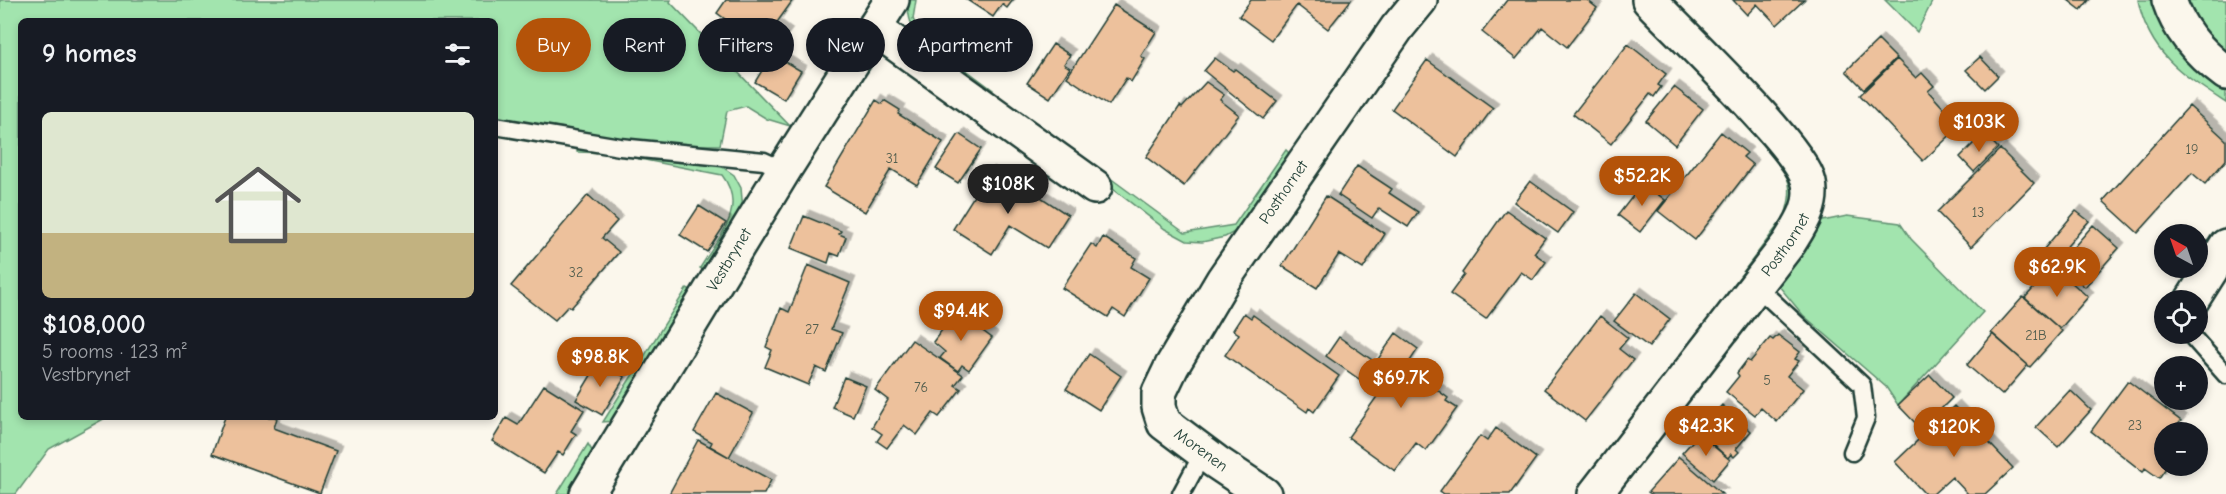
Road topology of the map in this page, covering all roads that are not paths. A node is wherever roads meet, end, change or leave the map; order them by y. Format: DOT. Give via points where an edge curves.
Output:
graph roads {
  1 [pos="892,0"];
  2 [pos="1420,0"];
  3 [pos="1649,0"];
  4 [pos="2169,0"];
  5 [pos="880,18"];
  6 [pos="885,36"];
  7 [pos="846,72"];
  8 [pos="2226,73"];
  9 [pos="498,127"];
  10 [pos="784,170"];
  11 [pos="1095,187"];
  12 [pos="2226,246"];
  13 [pos="1755,285"];
  14 [pos="2198,290"];
  15 [pos="2198,344"];
  16 [pos="2226,375"];
  17 [pos="1159,393"];
  18 [pos="1852,452"];
  19 [pos="1203,453"];
  20 [pos="587,494"];
  21 [pos="1181,494"];
  22 [pos="1264,494"];
  23 [pos="1595,494"];
  1 -- 5 [label="street, Vestbrynet"];
  2 -- 17 [label="street, Posthornet" via="1223,280"];
  3 -- 13 [label="street, Posthornet" via="1781,139 1802,166 1809,183 1805,216"];
  4 -- 8 [label="street" via="2185,33"];
  6 -- 11 [label="street"];
  7 -- 10 [label="street, Vestbrynet"];
  9 -- 10 [label="lane" via="620,147 764,161"];
  10 -- 20 [label="street, Vestbrynet"];
  12 -- 14 [label="street"];
  13 -- 18 [label="lane" via="1862,385 1866,418"];
  13 -- 23 [label="street, Posthornet"];
  15 -- 16 [label="lane"];
  17 -- 19 [label="street, Morenen" via="1164,423"];
  19 -- 21 [label="lane"];
  19 -- 22 [label="street, Morenen"];
}
